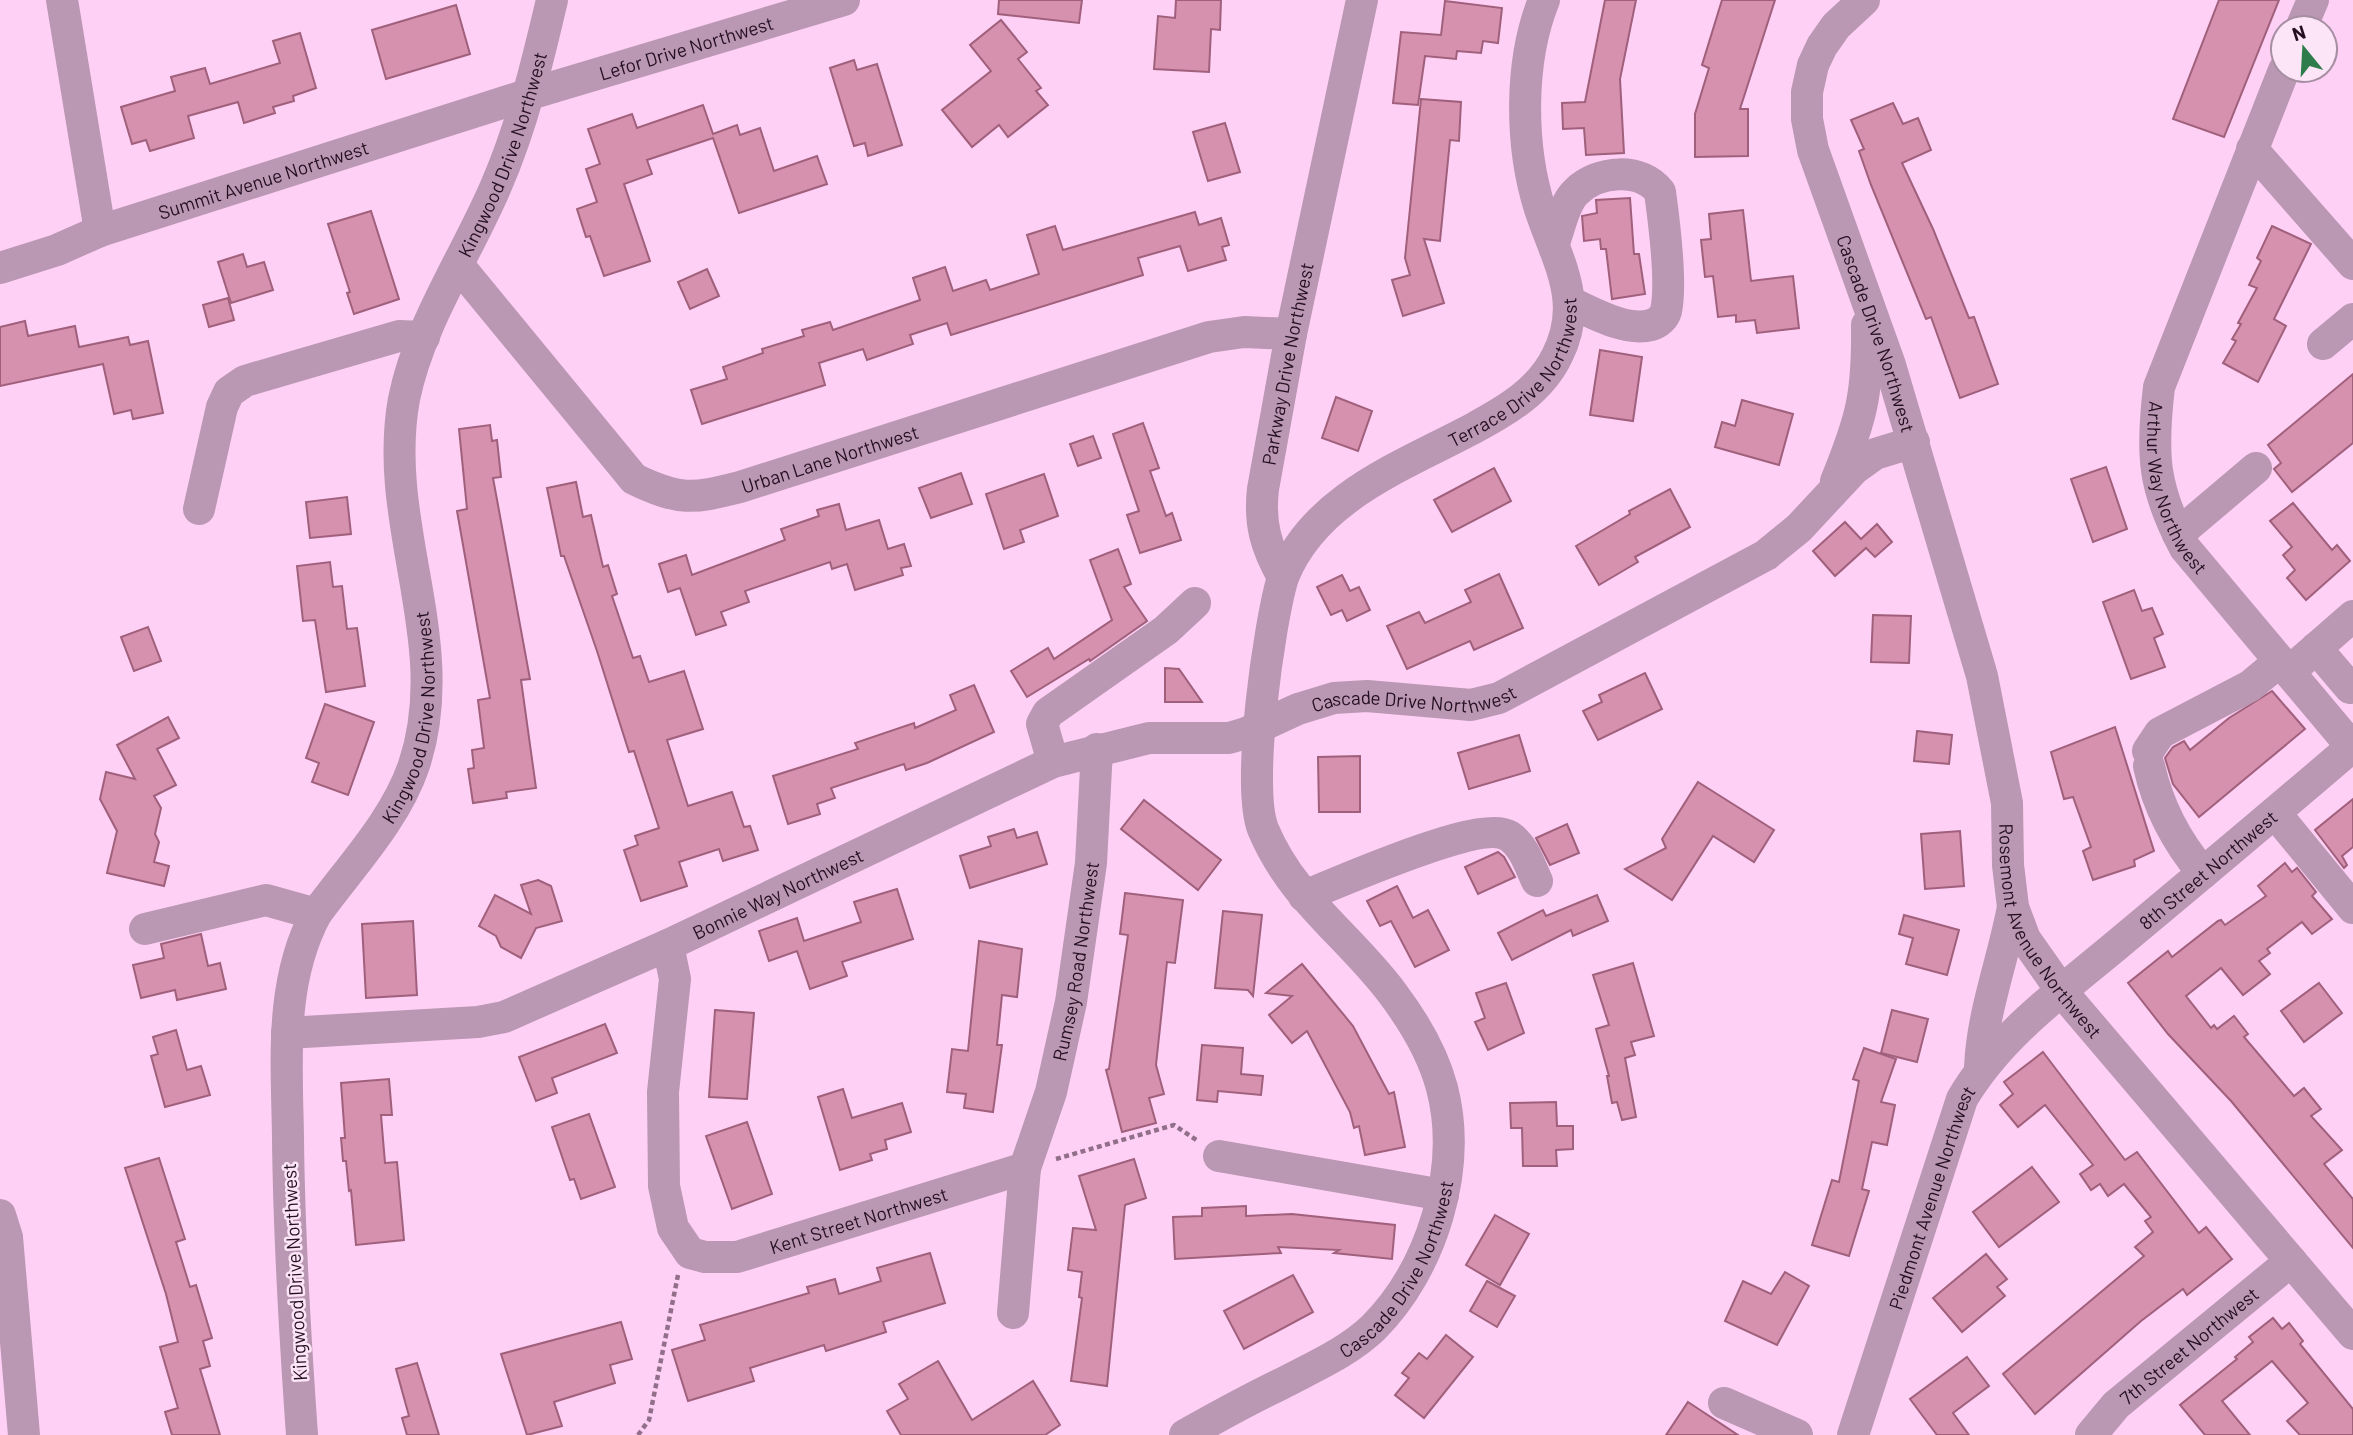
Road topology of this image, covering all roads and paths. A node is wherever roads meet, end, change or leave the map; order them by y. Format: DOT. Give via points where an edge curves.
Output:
graph roads {
  1 [pos="62,0"];
  2 [pos="552,0"];
  3 [pos="844,0"];
  4 [pos="1362,0"];
  5 [pos="1544,0"];
  6 [pos="1864,0"];
  7 [pos="2278,84"];
  8 [pos="530,94"];
  9 [pos="2252,149"];
  10 [pos="100,231"];
  11 [pos="1555,243"];
  12 [pos="2353,264"];
  13 [pos="458,265"];
  14 [pos="0,268"];
  15 [pos="1569,302"];
  16 [pos="1867,302"];
  17 [pos="2353,319"];
  18 [pos="1291,334"];
  19 [pos="424,337"];
  20 [pos="2323,345"];
  21 [pos="1914,442"];
  22 [pos="2256,468"];
  23 [pos="1831,494"];
  24 [pos="199,509"];
  25 [pos="2178,534"];
  26 [pos="1283,577"];
  27 [pos="1195,603"];
  28 [pos="2353,616"];
  29 [pos="2316,648"];
  30 [pos="2284,666"];
  31 [pos="2352,687"];
  32 [pos="2323,713"];
  33 [pos="1261,726"];
  34 [pos="2352,747"];
  35 [pos="1097,749"];
  36 [pos="1053,762"];
  37 [pos="2275,813"];
  38 [pos="2203,873"];
  39 [pos="1537,881"];
  40 [pos="1304,896"];
  41 [pos="2013,907"];
  42 [pos="2353,908"];
  43 [pos="316,914"];
  44 [pos="145,929"];
  45 [pos="668,946"];
  46 [pos="2063,993"];
  47 [pos="287,1033"];
  48 [pos="1980,1068"];
  49 [pos="1219,1156"];
  50 [pos="1025,1168"];
  51 [pos="1443,1195"];
  52 [pos="0,1215"];
  53 [pos="690,1253"];
  54 [pos="2291,1261"];
  55 [pos="1013,1313"];
  56 [pos="2353,1334"];
  57 [pos="1724,1403"];
  58 [pos="24,1435"];
  59 [pos="302,1435"];
  60 [pos="638,1435"];
  61 [pos="1185,1435"];
  62 [pos="1797,1435"];
  63 [pos="1853,1435"];
  64 [pos="2091,1435"];
  1 -- 10 [label="street"];
  2 -- 8 [label="street, Kingwood Drive Northwest"];
  3 -- 8 [label="street, Lefor Drive Northwest"];
  4 -- 18 [label="street, Parkway Drive Northwest"];
  5 -- 11 [label="street, Terrace Drive Northwest" via="1530,57 1526,110 1540,209"];
  6 -- 16 [label="street, Cascade Drive Northwest" via="1822,46 1807,92 1807,119 1813,150"];
  7 -- 9 [label="street, Arthur Way Northwest"];
  8 -- 10 [label="street, Summit Avenue Northwest"];
  8 -- 13 [label="street, Kingwood Drive Northwest" via="496,186"];
  9 -- 12 [label="street"];
  9 -- 25 [label="street, Arthur Way Northwest" via="2159,387 2154,432 2157,474 2166,514"];
  10 -- 14 [label="street, Summit Avenue Northwest"];
  11 -- 15 [label="street, Terrace Drive Northwest"];
  11 -- 15 [label="street" via="1568,204 1588,183 1608,175 1640,175 1660,192 1667,276 1660,321 1648,326 1614,322"];
  13 -- 18 [label="street, Urban Lane Northwest" via="634,479 662,492 695,499 1209,337 1244,332"];
  13 -- 19 [label="street, Kingwood Drive Northwest"];
  15 -- 26 [label="street, Terrace Drive Northwest" via="1558,355 1538,386 1505,411 1342,500 1305,537"];
  16 -- 21 [label="street, Cascade Drive Northwest"];
  16 -- 23 [label="street" via="1865,401"];
  17 -- 20 [label="street"];
  18 -- 26 [label="street, Parkway Drive Northwest" via="1260,512 1263,536"];
  19 -- 24 [label="street" via="400,336 245,382 229,392"];
  19 -- 43 [label="street, Kingwood Drive Northwest" via="404,399 399,453 402,517 427,651 424,721 414,766 395,804"];
  21 -- 23 [label="street, Cascade Drive Northwest" via="1875,454"];
  21 -- 41 [label="street, Rosemont Avenue Northwest" via="1982,676 1999,753"];
  22 -- 25 [label="street"];
  23 -- 33 [label="street, Cascade Drive Northwest" via="1766,555 1499,698 1471,705 1367,696 1334,698"];
  25 -- 30 [label="street, Arthur Way Northwest"];
  26 -- 33 [label="street" via="1275,605"];
  27 -- 36 [label="street" via="1166,630 1048,713 1042,724"];
  28 -- 29 [label="street"];
  29 -- 30 [label="street"];
  29 -- 31 [label="street"];
  30 -- 32 [label="street, Arthur Way Northwest"];
  30 -- 38 [label="street" via="2160,733 2148,759 2155,793 2177,841"];
  31 -- 32 [label="street"];
  32 -- 34 [label="street, Arthur Way Northwest"];
  33 -- 35 [label="street, Bonnie Way Northwest" via="1229,737 1149,738"];
  33 -- 40 [label="street, Cascade Drive Northwest" via="1257,783 1262,826 1283,872"];
  34 -- 37 [label="street, 8th Street Northwest"];
  35 -- 36 [label="street, Bonnie Way Northwest"];
  35 -- 50 [label="street, Rumsey Road Northwest" via="1091,863 1071,1002 1051,1092"];
  36 -- 45 [label="street, Bonnie Way Northwest"];
  37 -- 38 [label="street, 8th Street Northwest"];
  37 -- 42 [label="street"];
  38 -- 46 [label="street, 8th Street Northwest"];
  39 -- 40 [label="street" via="1523,851 1507,835 1492,832 1462,836"];
  40 -- 51 [label="street, Cascade Drive Northwest" via="1393,993 1425,1042 1442,1089 1448,1142"];
  41 -- 46 [label="street, Rosemont Avenue Northwest" via="2025,939"];
  41 -- 48 [label="street" via="1981,1036"];
  43 -- 44 [label="street" via="266,900"];
  43 -- 47 [label="street, Kingwood Drive Northwest" via="292,977"];
  45 -- 47 [label="street, Bonnie Way Northwest" via="504,1017"];
  45 -- 53 [label="street" via="675,979 663,1092 664,1186 673,1228"];
  46 -- 48 [label="street, Piedmont Avenue Northwest"];
  46 -- 54 [label="street, Rosemont Avenue Northwest"];
  47 -- 59 [label="street, Kingwood Drive Northwest" via="290,1255"];
  48 -- 63 [label="street, Piedmont Avenue Northwest" via="1962,1100"];
  49 -- 50 [label="path" via="1174,1125"];
  49 -- 51 [label="street"];
  50 -- 53 [label="street, Kent Street Northwest" via="737,1257"];
  50 -- 55 [label="street, Rumsey Road Northwest"];
  51 -- 61 [label="street, Cascade Drive Northwest" via="1410,1280 1373,1328 1334,1357"];
  52 -- 58 [label="street" via="7,1237"];
  53 -- 60 [label="path" via="674,1281 649,1420"];
  54 -- 56 [label="street, Rosemont Avenue Northwest"];
  54 -- 64 [label="street, 7th Street Northwest" via="2116,1405"];
  57 -- 62 [label="street"];
}
